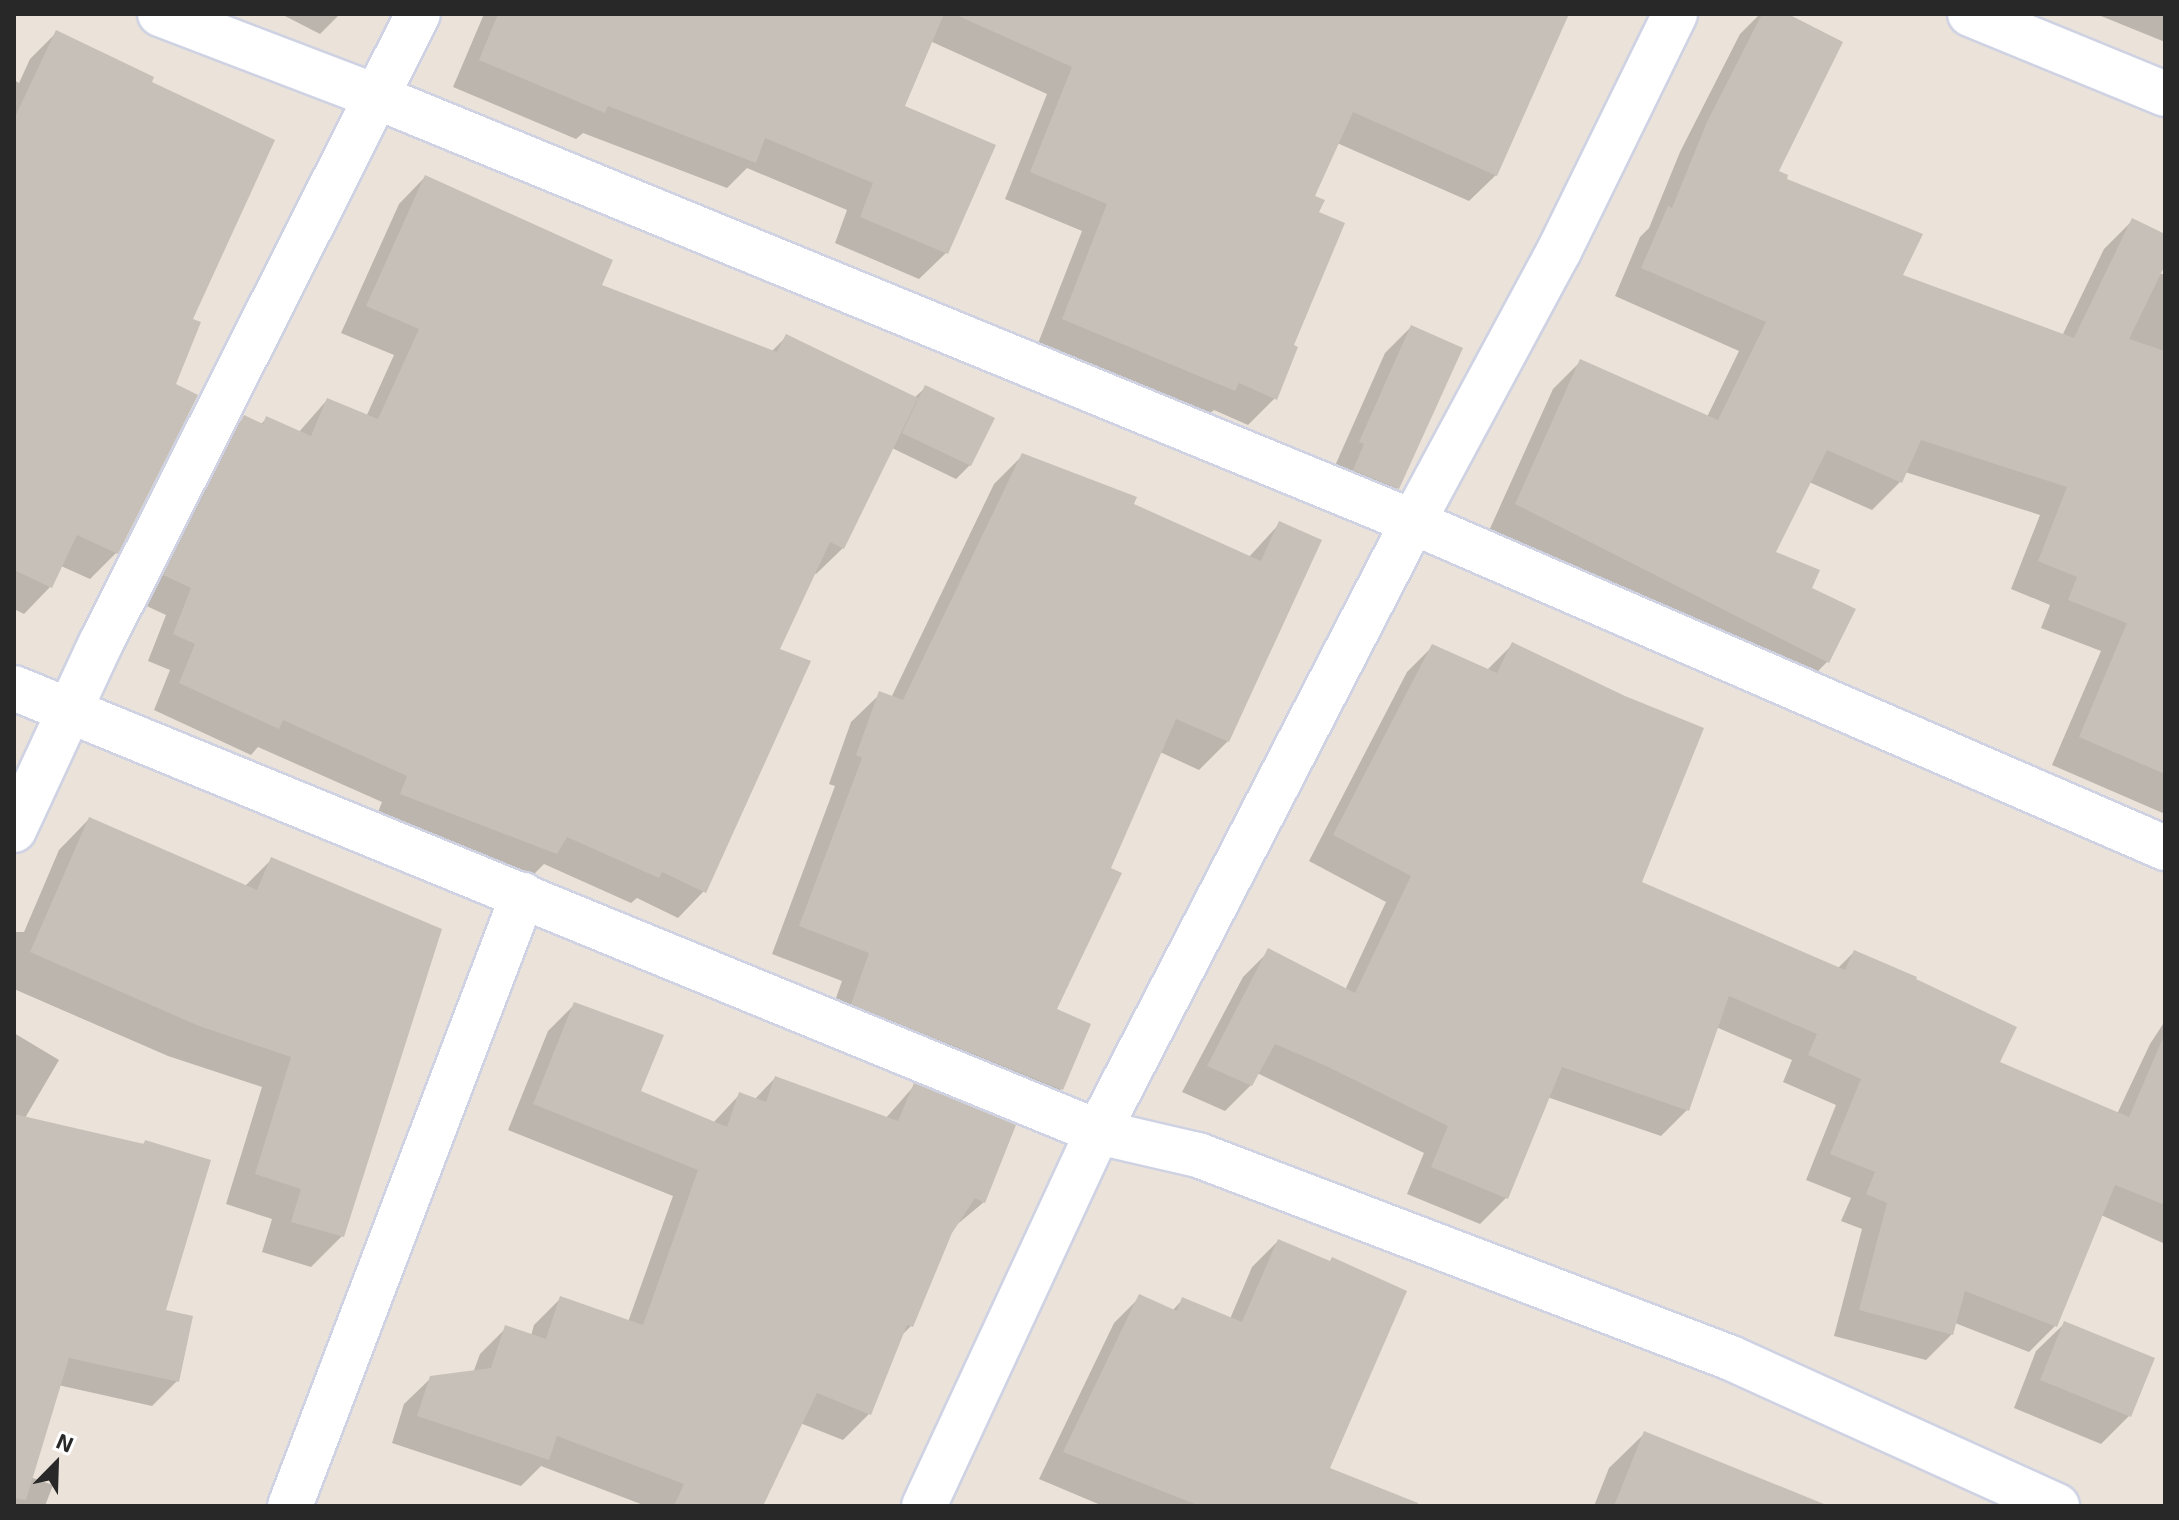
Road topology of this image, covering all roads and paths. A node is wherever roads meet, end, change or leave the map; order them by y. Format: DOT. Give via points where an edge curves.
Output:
graph roads {
  1 [pos="160,14"];
  2 [pos="418,14"];
  3 [pos="1675,14"];
  4 [pos="1970,14"];
  5 [pos="2165,94"];
  6 [pos="377,97"];
  7 [pos="1413,522"];
  8 [pos="14,688"];
  9 [pos="70,710"];
  10 [pos="14,830"];
  11 [pos="2165,848"];
  12 [pos="523,895"];
  13 [pos="1098,1132"];
  14 [pos="290,1506"];
  15 [pos="924,1506"];
  16 [pos="2057,1506"];
  1 -- 6 [label="street"];
  2 -- 6 [label="street"];
  3 -- 7 [label="street" via="1559,251"];
  4 -- 5 [label="street"];
  6 -- 7 [label="street"];
  6 -- 9 [label="street"];
  7 -- 11 [label="street"];
  7 -- 13 [label="street"];
  8 -- 9 [label="street"];
  9 -- 10 [label="street"];
  9 -- 12 [label="street"];
  12 -- 13 [label="street"];
  12 -- 14 [label="street"];
  13 -- 15 [label="street"];
  13 -- 16 [label="street" via="1198,1155 1731,1358"];
}
